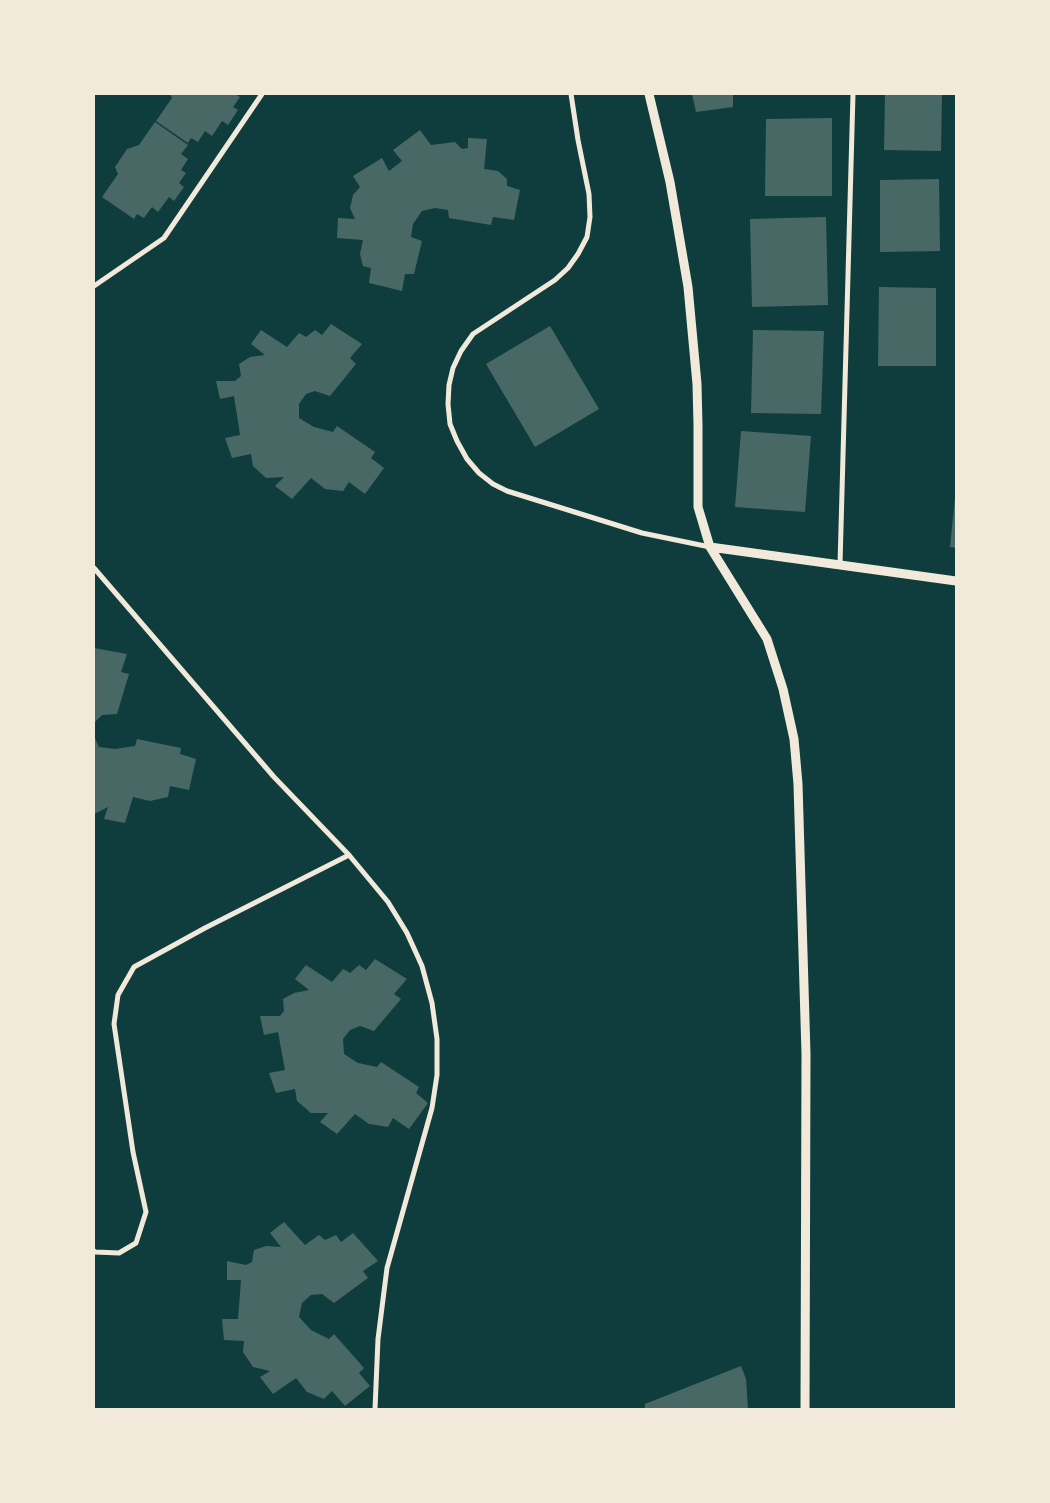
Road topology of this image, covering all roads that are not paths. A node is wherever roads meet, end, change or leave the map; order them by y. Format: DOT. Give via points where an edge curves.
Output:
graph roads {
  1 [pos="262,94"];
  2 [pos="571,94"];
  3 [pos="649,94"];
  4 [pos="853,94"];
  5 [pos="94,286"];
  6 [pos="710,547"];
  7 [pos="840,564"];
  8 [pos="94,568"];
  9 [pos="956,581"];
  10 [pos="349,855"];
  11 [pos="94,1251"];
  12 [pos="375,1409"];
  13 [pos="805,1409"];
  1 -- 5 [label="street" via="164,238"];
  2 -- 6 [label="street" via="589,194 590,217 586,237 568,268 555,280 473,334 453,368 449,385 450,424 467,459 479,473 507,491 642,533"];
  3 -- 6 [label="street" via="670,182 688,287 697,384 698,507"];
  4 -- 7 [label="street"];
  6 -- 7 [label="street"];
  6 -- 13 [label="street" via="767,639 794,739 806,1054"];
  7 -- 9 [label="street"];
  8 -- 10 [label="street" via="274,777"];
  10 -- 11 [label="street" via="134,968 118,995 114,1024 133,1152 146,1212 136,1243 119,1253"];
  10 -- 12 [label="street" via="388,902 407,933 422,966 432,1002 437,1039 437,1074 432,1108 387,1268 378,1339"];
}
